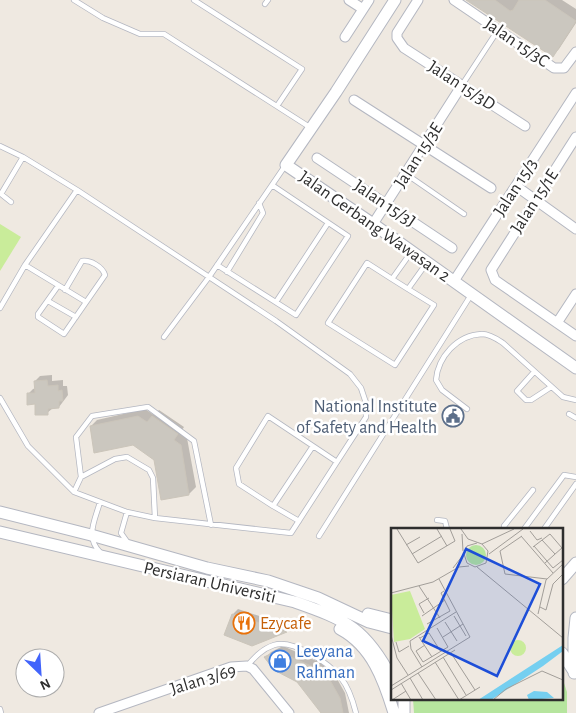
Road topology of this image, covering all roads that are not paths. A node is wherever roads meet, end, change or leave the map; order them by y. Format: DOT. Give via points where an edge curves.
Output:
graph roads {
  1 [pos="74,0"];
  2 [pos="194,0"];
  3 [pos="349,0"];
  4 [pos="369,0"];
  5 [pos="395,0"];
  6 [pos="418,0"];
  7 [pos="454,0"];
  8 [pos="363,9"];
  9 [pos="498,30"];
  10 [pos="345,37"];
  11 [pos="576,52"];
  12 [pos="462,85"];
  13 [pos="576,93"];
  14 [pos="354,100"];
  15 [pos="277,106"];
  16 [pos="525,126"];
  17 [pos="311,128"];
  18 [pos="576,137"];
  19 [pos="424,145"];
  20 [pos="0,146"];
  21 [pos="23,157"];
  22 [pos="318,158"];
  23 [pos="286,165"];
  24 [pos="405,174"];
  25 [pos="272,185"];
  26 [pos="516,186"];
  27 [pos="491,188"];
  28 [pos="77,190"];
  29 [pos="535,200"];
  30 [pos="11,202"];
  31 [pos="259,204"];
  32 [pos="386,204"];
  33 [pos="464,214"];
  34 [pos="328,223"];
  35 [pos="373,224"];
  36 [pos="576,230"];
  37 [pos="452,248"];
  38 [pos="412,251"];
  39 [pos="427,263"];
  40 [pos="25,265"];
  41 [pos="217,265"];
  42 [pos="227,272"];
  43 [pos="209,277"];
  44 [pos="392,279"];
  45 [pos="454,281"];
  46 [pos="58,286"];
  47 [pos="408,289"];
  48 [pos="65,290"];
  49 [pos="472,294"];
  50 [pos="576,294"];
  51 [pos="48,300"];
  52 [pos="86,302"];
  53 [pos="276,302"];
  54 [pos="0,308"];
  55 [pos="76,317"];
  56 [pos="557,323"];
  57 [pos="576,336"];
  58 [pos="164,337"];
  59 [pos="440,342"];
  60 [pos="450,350"];
  61 [pos="576,368"];
  62 [pos="534,372"];
  63 [pos="551,387"];
  64 [pos="0,398"];
  65 [pos="576,400"];
  66 [pos="467,409"];
  67 [pos="569,414"];
  68 [pos="576,418"];
  69 [pos="313,446"];
  70 [pos="337,462"];
  71 [pos="81,477"];
  72 [pos="576,477"];
  73 [pos="576,484"];
  74 [pos="533,490"];
  75 [pos="74,492"];
  76 [pos="100,502"];
  77 [pos="273,506"];
  78 [pos="0,512"];
  79 [pos="127,512"];
  80 [pos="155,518"];
  81 [pos="438,520"];
  82 [pos="299,521"];
  83 [pos="94,522"];
  84 [pos="211,525"];
  85 [pos="447,528"];
  86 [pos="504,528"];
  87 [pos="525,528"];
  88 [pos="545,528"];
  89 [pos="76,531"];
  90 [pos="0,532"];
  91 [pos="91,535"];
  92 [pos="319,536"];
  93 [pos="132,546"];
  94 [pos="576,553"];
  95 [pos="106,558"];
  96 [pos="576,563"];
  97 [pos="564,566"];
  98 [pos="564,577"];
  99 [pos="268,581"];
  100 [pos="259,593"];
  101 [pos="576,618"];
  102 [pos="391,620"];
  103 [pos="391,628"];
  104 [pos="564,656"];
  105 [pos="246,666"];
  106 [pos="575,676"];
  107 [pos="391,677"];
  108 [pos="404,700"];
  109 [pos="0,709"];
  110 [pos="1,713"];
  111 [pos="99,713"];
  112 [pos="289,713"];
  113 [pos="356,713"];
  114 [pos="394,713"];
  115 [pos="404,713"];
  1 -- 15 [label="lane" via="103,18 140,34 164,34"];
  2 -- 15 [label="lane" via="302,70"];
  3 -- 8 [label="street"];
  4 -- 8 [label="street"];
  5 -- 17 [label="main road, Jalan Gerbang Wawasan 2"];
  6 -- 12 [label="street, Jalan 15/3D" via="397,33 400,43"];
  7 -- 9 [label="street, Jalan 15/3C"];
  8 -- 10 [label="street"];
  9 -- 11 [label="street, Jalan 15/3C" via="554,68 567,66"];
  9 -- 12 [label="lane"];
  12 -- 16 [label="street, Jalan 15/3D"];
  12 -- 19 [label="street, Jalan 15/3E"];
  13 -- 26 [label="street, Jalan 15/3"];
  14 -- 19 [label="street"];
  15 -- 17 [label="lane"];
  17 -- 23 [label="main road, Jalan Gerbang Wawasan 2"];
  18 -- 29 [label="street, Jalan 15/1E"];
  19 -- 24 [label="street, Jalan 15/3E"];
  19 -- 27 [label="street"];
  20 -- 21 [label="lane"];
  21 -- 28 [label="lane"];
  21 -- 30 [label="lane" via="1,194"];
  22 -- 32 [label="street, Jalan 15/3J"];
  23 -- 25 [label="lane"];
  23 -- 35 [label="main road, Jalan Gerbang Wawasan 2"];
  24 -- 32 [label="street, Jalan 15/3E"];
  24 -- 33 [label="lane"];
  25 -- 31 [label="lane"];
  25 -- 34 [label="lane"];
  26 -- 29 [label="street"];
  26 -- 45 [label="street, Jalan 15/3"];
  28 -- 40 [label="lane"];
  28 -- 43 [label="lane"];
  29 -- 36 [label="street"];
  29 -- 56 [label="street, Jalan 15/1E" via="491,270 495,280"];
  31 -- 41 [label="lane"];
  31 -- 42 [label="lane" via="264,214"];
  32 -- 35 [label="street, Jalan 15/3E"];
  32 -- 37 [label="street, Jalan 15/3J"];
  34 -- 53 [label="lane"];
  34 -- 53 [label="lane" via="348,236 296,315"];
  35 -- 38 [label="main road, Jalan Gerbang Wawasan 2"];
  38 -- 39 [label="main road, Jalan Gerbang Wawasan 2"];
  38 -- 44 [label="lane"];
  39 -- 45 [label="main road, Jalan Gerbang Wawasan 2"];
  39 -- 47 [label="lane"];
  40 -- 46 [label="lane"];
  40 -- 54 [label="lane"];
  41 -- 42 [label="lane"];
  41 -- 43 [label="lane"];
  42 -- 53 [label="lane"];
  43 -- 58 [label="lane"];
  43 -- 70 [label="lane" via="350,374 361,388 366,418"];
  44 -- 47 [label="lane"];
  44 -- 47 [label="lane" via="367,263 328,323 395,365 434,305"];
  45 -- 49 [label="main road, Jalan Gerbang Wawasan 2"];
  46 -- 48 [label="lane"];
  46 -- 51 [label="lane"];
  48 -- 52 [label="lane"];
  48 -- 52 [label="lane" via="82,261 89,261 105,275"];
  49 -- 59 [label="lane"];
  49 -- 61 [label="main road, Jalan Gerbang Wawasan 2"];
  50 -- 56 [label="street"];
  51 -- 55 [label="lane"];
  51 -- 55 [label="lane" via="38,317 64,334"];
  52 -- 55 [label="lane"];
  56 -- 57 [label="street"];
  59 -- 60 [label="lane"];
  59 -- 92 [label="lane"];
  60 -- 62 [label="lane" via="464,338 482,334 503,343"];
  60 -- 66 [label="lane" via="436,374 436,380 442,390"];
  62 -- 63 [label="lane"];
  62 -- 63 [label="lane" via="517,391 526,400"];
  63 -- 65 [label="lane" via="562,397"];
  64 -- 75 [label="lane" via="28,446"];
  67 -- 68 [label="lane"];
  69 -- 70 [label="lane"];
  69 -- 77 [label="lane"];
  69 -- 77 [label="lane" via="268,416 236,468 240,484"];
  70 -- 82 [label="lane"];
  71 -- 75 [label="lane"];
  71 -- 80 [label="lane" via="115,459 127,457 152,473"];
  71 -- 84 [label="lane" via="76,437 92,416 148,407 194,441"];
  72 -- 87 [label="lane" via="564,475"];
  73 -- 88 [label="lane"];
  74 -- 86 [label="lane"];
  75 -- 76 [label="lane"];
  76 -- 79 [label="lane"];
  76 -- 83 [label="lane"];
  77 -- 82 [label="lane"];
  78 -- 89 [label="main road, Persiaran Universiti"];
  79 -- 80 [label="lane"];
  79 -- 93 [label="lane" via="121,533"];
  80 -- 84 [label="lane"];
  81 -- 85 [label="lane" via="445,521"];
  82 -- 84 [label="lane" via="291,533"];
  83 -- 89 [label="lane" via="86,529"];
  83 -- 91 [label="lane"];
  89 -- 91 [label="main road, Persiaran Universiti"];
  90 -- 95 [label="main road, Persiaran Universiti"];
  91 -- 93 [label="main road, Persiaran Universiti"];
  91 -- 95 [label="lane" via="92,542"];
  93 -- 99 [label="main road, Persiaran Universiti" via="207,568"];
  94 -- 97 [label="main road"];
  95 -- 100 [label="main road, Persiaran Universiti"];
  96 -- 98 [label="main road"];
  99 -- 102 [label="main road" via="312,590 359,611"];
  99 -- 103 [label="main road, Persiaran Universiti"];
  100 -- 107 [label="main road, Persiaran Universiti" via="330,615 358,632 376,651"];
  100 -- 114 [label="main road" via="320,618 358,642 378,667"];
  101 -- 106 [label="main road"];
  104 -- 106 [label="main road"];
  105 -- 111 [label="street, Jalan 3/69" via="231,667"];
  105 -- 112 [label="street, Jalan 3/69" via="258,673"];
  105 -- 113 [label="lane" via="266,648 284,643 293,645 321,660 341,677"];
  108 -- 115 [label="main road"];
  109 -- 110 [label="lane"];
}
